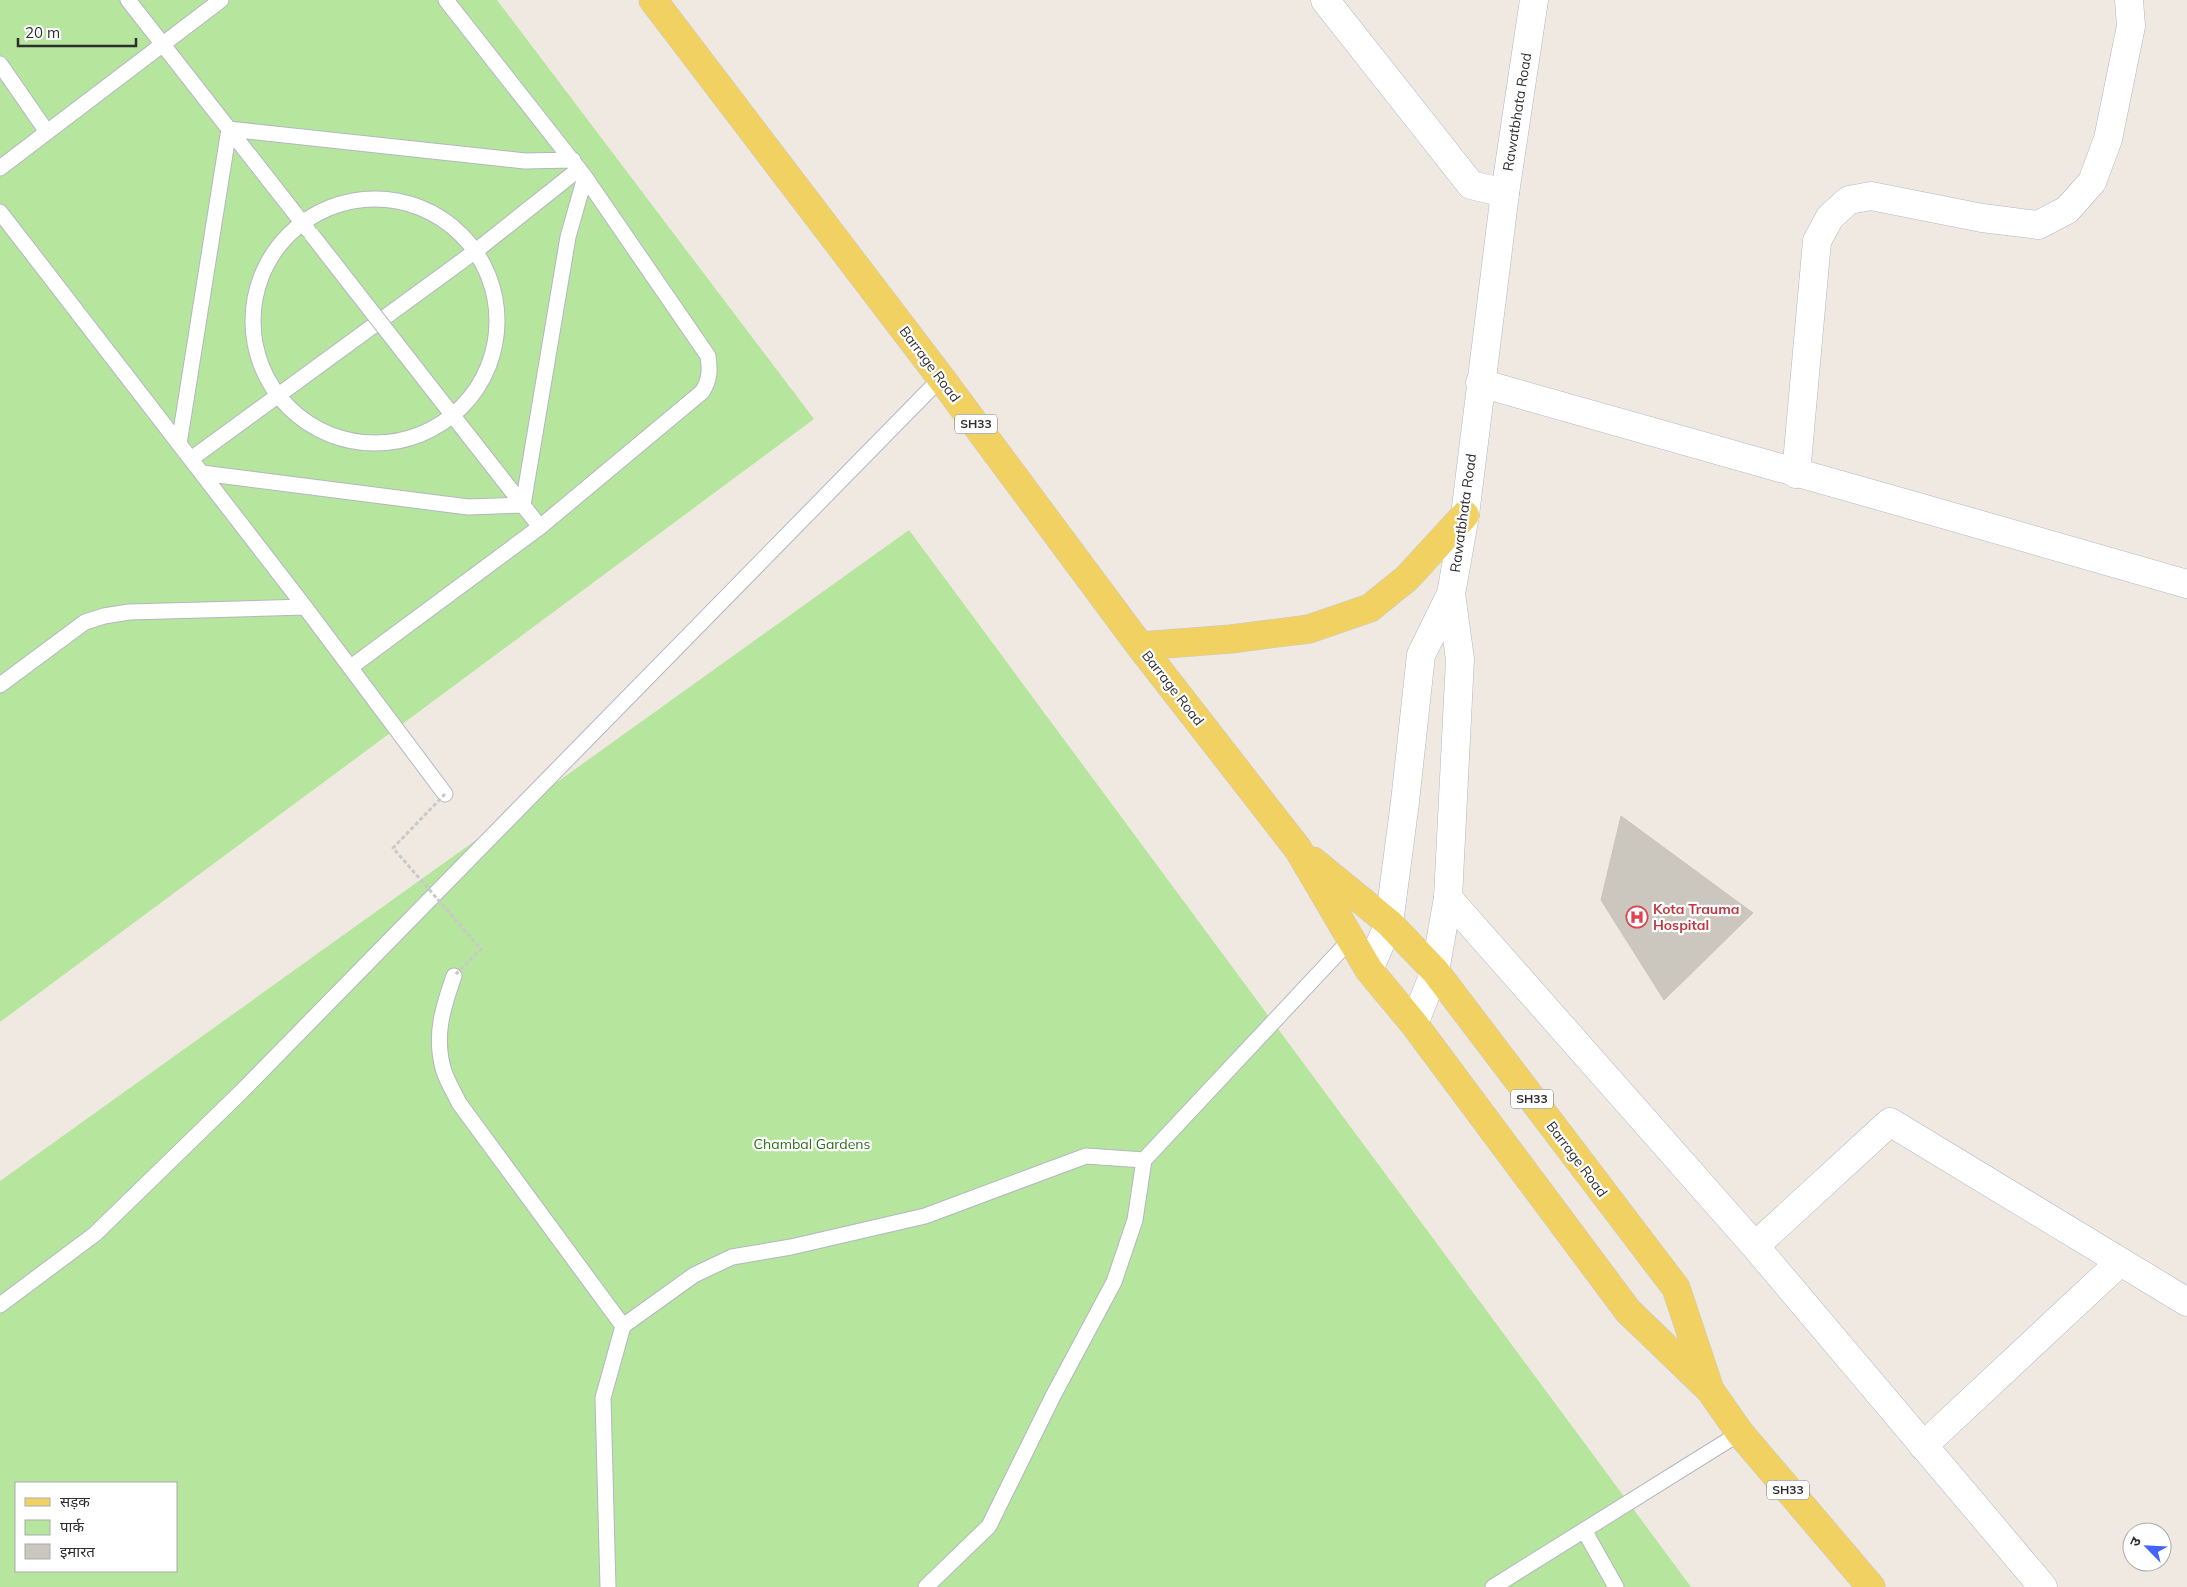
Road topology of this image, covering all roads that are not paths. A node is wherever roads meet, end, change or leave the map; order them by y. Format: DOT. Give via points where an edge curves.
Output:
graph roads {
  1 [pos="128,0"];
  2 [pos="221,0"];
  3 [pos="446,0"];
  4 [pos="653,0"];
  5 [pos="1325,0"];
  6 [pos="1534,0"];
  7 [pos="2129,0"];
  8 [pos="164,45"];
  9 [pos="0,64"];
  10 [pos="229,129"];
  11 [pos="47,132"];
  12 [pos="0,168"];
  13 [pos="579,169"];
  14 [pos="1505,192"];
  15 [pos="0,212"];
  16 [pos="302,222"];
  17 [pos="477,250"];
  18 [pos="941,378"];
  19 [pos="1480,383"];
  20 [pos="278,396"];
  21 [pos="455,417"];
  22 [pos="179,444"];
  23 [pos="191,459"];
  24 [pos="202,472"];
  25 [pos="1796,474"];
  26 [pos="523,505"];
  27 [pos="1465,515"];
  28 [pos="540,527"];
  29 [pos="2187,584"];
  30 [pos="1451,594"];
  31 [pos="306,607"];
  32 [pos="1140,646"];
  33 [pos="351,666"];
  34 [pos="0,685"];
  35 [pos="445,794"];
  36 [pos="1298,849"];
  37 [pos="1448,898"];
  38 [pos="1389,923"];
  39 [pos="1351,939"];
  40 [pos="1369,970"];
  41 [pos="1434,971"];
  42 [pos="454,976"];
  43 [pos="1414,1024"];
  44 [pos="1144,1160"];
  45 [pos="1755,1246"];
  46 [pos="2120,1262"];
  47 [pos="2187,1302"];
  48 [pos="0,1306"];
  49 [pos="623,1326"];
  50 [pos="1710,1390"];
  51 [pos="1740,1433"];
  52 [pos="1924,1446"];
  53 [pos="1584,1530"];
  54 [pos="608,1587"];
  55 [pos="926,1587"];
  56 [pos="1494,1587"];
  57 [pos="1616,1587"];
  58 [pos="1871,1587"];
  59 [pos="2043,1587"];
  1 -- 8 [label="lane"];
  2 -- 8 [label="lane"];
  3 -- 13 [label="lane"];
  4 -- 18 [label="main road, Barrage Road / SH33"];
  5 -- 14 [label="street" via="1470,185"];
  6 -- 14 [label="street, Rawatbhata Road"];
  7 -- 25 [label="street" via="2132,26 2108,139 2092,182 2067,210 2038,224 1982,218 1871,196 1849,200 1830,217 1817,241"];
  8 -- 10 [label="lane"];
  8 -- 11 [label="lane"];
  9 -- 11 [label="lane"];
  10 -- 13 [label="lane"];
  10 -- 16 [label="lane"];
  10 -- 22 [label="lane"];
  11 -- 12 [label="lane"];
  13 -- 17 [label="lane"];
  13 -- 26 [label="lane"];
  13 -- 28 [label="lane" via="708,356 710,370 702,392"];
  14 -- 19 [label="street, Rawatbhata Road"];
  15 -- 22 [label="lane"];
  16 -- 17 [label="lane" via="342,203 365,198 398,200 455,229"];
  16 -- 20 [label="lane" via="274,254 256,292 253,315 256,338 263,370"];
  16 -- 21 [label="lane, bridge"];
  17 -- 20 [label="lane"];
  17 -- 21 [label="lane" via="497,308 496,336 473,398"];
  18 -- 32 [label="main road, Barrage Road / SH33"];
  18 -- 48 [label="lane" via="240,1092 95,1234"];
  19 -- 25 [label="street"];
  19 -- 27 [label="street, Rawatbhata Road"];
  20 -- 21 [label="lane" via="312,424 337,436 367,443 393,443 420,437"];
  20 -- 23 [label="lane"];
  21 -- 26 [label="lane"];
  22 -- 23 [label="lane"];
  23 -- 24 [label="lane"];
  24 -- 26 [label="lane" via="468,507"];
  24 -- 31 [label="lane"];
  25 -- 29 [label="street"];
  26 -- 28 [label="lane"];
  27 -- 30 [label="street, Rawatbhata Road"];
  27 -- 32 [label="main road" via="1407,578 1370,608 1309,629"];
  28 -- 33 [label="lane"];
  30 -- 37 [label="street, Rawatbhata Road" via="1460,659"];
  30 -- 38 [label="street" via="1422,655"];
  31 -- 33 [label="lane"];
  31 -- 34 [label="lane" via="129,612 104,616 85,622"];
  32 -- 36 [label="main road, Barrage Road / SH33"];
  33 -- 35 [label="lane"];
  36 -- 38 [label="main road, Barrage Road / SH33"];
  36 -- 39 [label="main road, Barrage Road / SH33"];
  37 -- 41 [label="street, Rawatbhata Road"];
  37 -- 45 [label="street"];
  38 -- 40 [label="street"];
  38 -- 41 [label="main road, Barrage Road / SH33"];
  39 -- 40 [label="main road, Barrage Road / SH33"];
  39 -- 44 [label="lane"];
  40 -- 43 [label="main road, Barrage Road / SH33"];
  41 -- 43 [label="street, Rawatbhata Road"];
  41 -- 50 [label="main road, Barrage Road / SH33" via="1676,1288"];
  42 -- 49 [label="lane" via="441,1011 438,1030 443,1068 459,1103"];
  43 -- 50 [label="main road, SH33" via="1628,1311"];
  44 -- 49 [label="lane" via="1086,1156 925,1216 732,1257 694,1275"];
  44 -- 55 [label="lane" via="1135,1220 1114,1282 989,1526"];
  45 -- 46 [label="street" via="1890,1122"];
  45 -- 52 [label="street"];
  46 -- 47 [label="street"];
  46 -- 52 [label="street"];
  49 -- 54 [label="lane" via="603,1398"];
  50 -- 51 [label="main road, SH33"];
  51 -- 53 [label="lane"];
  51 -- 58 [label="main road, SH33"];
  52 -- 59 [label="street"];
  53 -- 56 [label="lane"];
  53 -- 57 [label="lane"];
}
